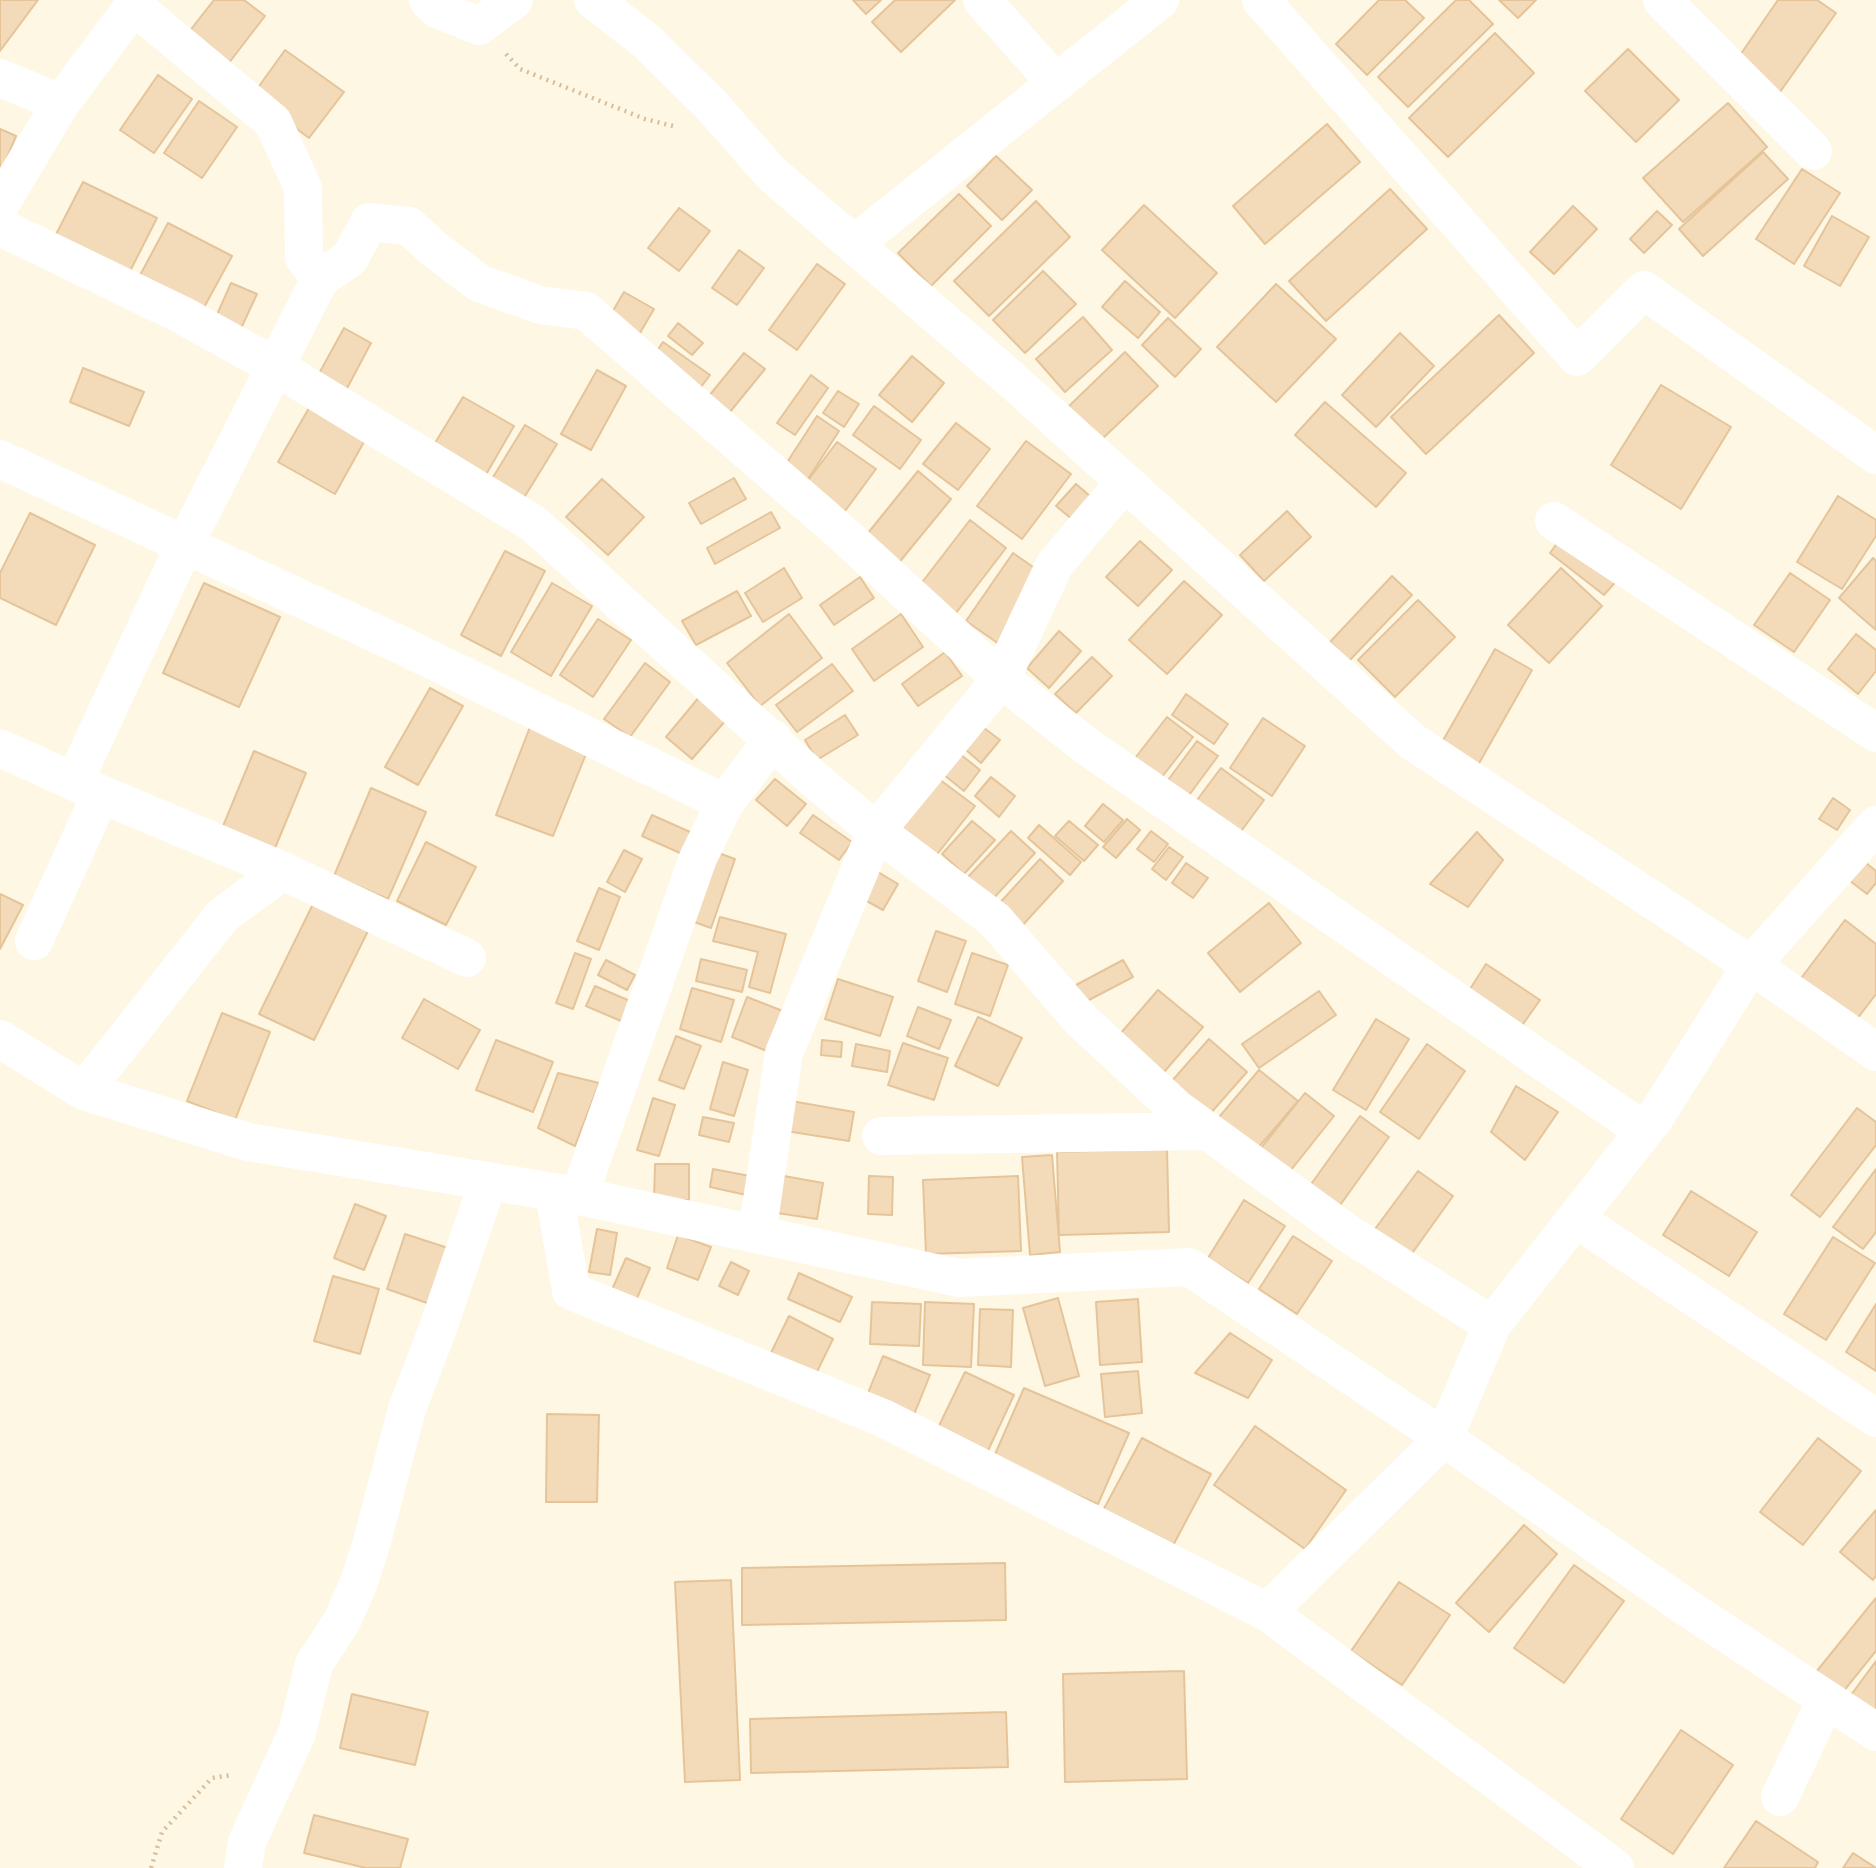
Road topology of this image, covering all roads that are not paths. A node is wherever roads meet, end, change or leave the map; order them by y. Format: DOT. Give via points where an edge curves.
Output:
graph roads {
  1 [pos="428,0"];
  2 [pos="514,0"];
  3 [pos="593,0"];
  4 [pos="982,0"];
  5 [pos="1160,0"];
  6 [pos="1261,0"];
  7 [pos="1662,0"];
  8 [pos="136,3"];
  9 [pos="0,78"];
  10 [pos="1056,83"];
  11 [pos="61,103"];
  12 [pos="1813,151"];
  13 [pos="0,205"];
  14 [pos="0,227"];
  15 [pos="854,244"];
  16 [pos="320,279"];
  17 [pos="276,367"];
  18 [pos="1876,455"];
  19 [pos="0,459"];
  20 [pos="1125,482"];
  21 [pos="1554,521"];
  22 [pos="185,544"];
  23 [pos="1001,679"];
  24 [pos="1876,733"];
  25 [pos="773,739"];
  26 [pos="0,748"];
  27 [pos="88,788"];
  28 [pos="725,803"];
  29 [pos="1876,825"];
  30 [pos="876,831"];
  31 [pos="283,871"];
  32 [pos="34,941"];
  33 [pos="467,958"];
  34 [pos="1751,965"];
  35 [pos="0,1039"];
  36 [pos="1876,1052"];
  37 [pos="84,1091"];
  38 [pos="1206,1130"];
  39 [pos="1644,1130"];
  40 [pos="881,1136"];
  41 [pos="488,1182"];
  42 [pos="566,1195"];
  43 [pos="1576,1219"];
  44 [pos="757,1234"];
  45 [pos="1492,1325"];
  46 [pos="1876,1418"];
  47 [pos="1444,1438"];
  48 [pos="1267,1612"];
  49 [pos="1826,1700"];
  50 [pos="1876,1732"];
  51 [pos="1780,1797"];
  52 [pos="243,1868"];
  53 [pos="1615,1868"];
  1 -- 2 [label="street" via="437,9 479,26"];
  3 -- 15 [label="street" via="645,40 771,173"];
  4 -- 10 [label="street"];
  5 -- 10 [label="street"];
  6 -- 18 [label="street" via="1577,358 1644,290"];
  7 -- 12 [label="street"];
  8 -- 11 [label="street"];
  8 -- 16 [label="street" via="273,122 303,188 304,257"];
  9 -- 11 [label="street"];
  10 -- 15 [label="street"];
  11 -- 13 [label="street"];
  14 -- 17 [label="street" via="182,315"];
  15 -- 20 [label="street"];
  16 -- 17 [label="street"];
  16 -- 23 [label="street" via="350,258 369,222 409,226 479,283 540,305 586,311 842,533"];
  17 -- 22 [label="street"];
  17 -- 25 [label="street" via="534,524"];
  19 -- 22 [label="street"];
  20 -- 23 [label="street" via="1055,564"];
  20 -- 34 [label="street" via="1413,742"];
  21 -- 24 [label="street"];
  22 -- 27 [label="street"];
  22 -- 28 [label="street"];
  23 -- 30 [label="street"];
  23 -- 39 [label="street" via="1088,747"];
  25 -- 28 [label="street"];
  25 -- 30 [label="street"];
  26 -- 27 [label="street"];
  27 -- 31 [label="street"];
  27 -- 32 [label="street"];
  28 -- 42 [label="street" via="698,858"];
  29 -- 34 [label="street"];
  30 -- 38 [label="street" via="995,920 1081,1020"];
  30 -- 44 [label="street" via="784,1053"];
  31 -- 33 [label="street"];
  31 -- 37 [label="street" via="223,915"];
  34 -- 36 [label="street"];
  34 -- 39 [label="street"];
  35 -- 37 [label="street"];
  37 -- 41 [label="street" via="248,1142"];
  38 -- 40 [label="street"];
  38 -- 45 [label="street" via="1349,1234"];
  39 -- 43 [label="street"];
  41 -- 42 [label="street"];
  41 -- 52 [label="street" via="407,1409 359,1581 342,1621 314,1664 297,1734 247,1842"];
  42 -- 44 [label="street"];
  42 -- 48 [label="street" via="571,1291 883,1418"];
  43 -- 45 [label="street"];
  43 -- 46 [label="street"];
  44 -- 47 [label="street" via="959,1278 1189,1267"];
  45 -- 47 [label="street"];
  47 -- 48 [label="street"];
  47 -- 49 [label="street"];
  48 -- 53 [label="street"];
  49 -- 50 [label="street"];
  49 -- 51 [label="street"];
}
